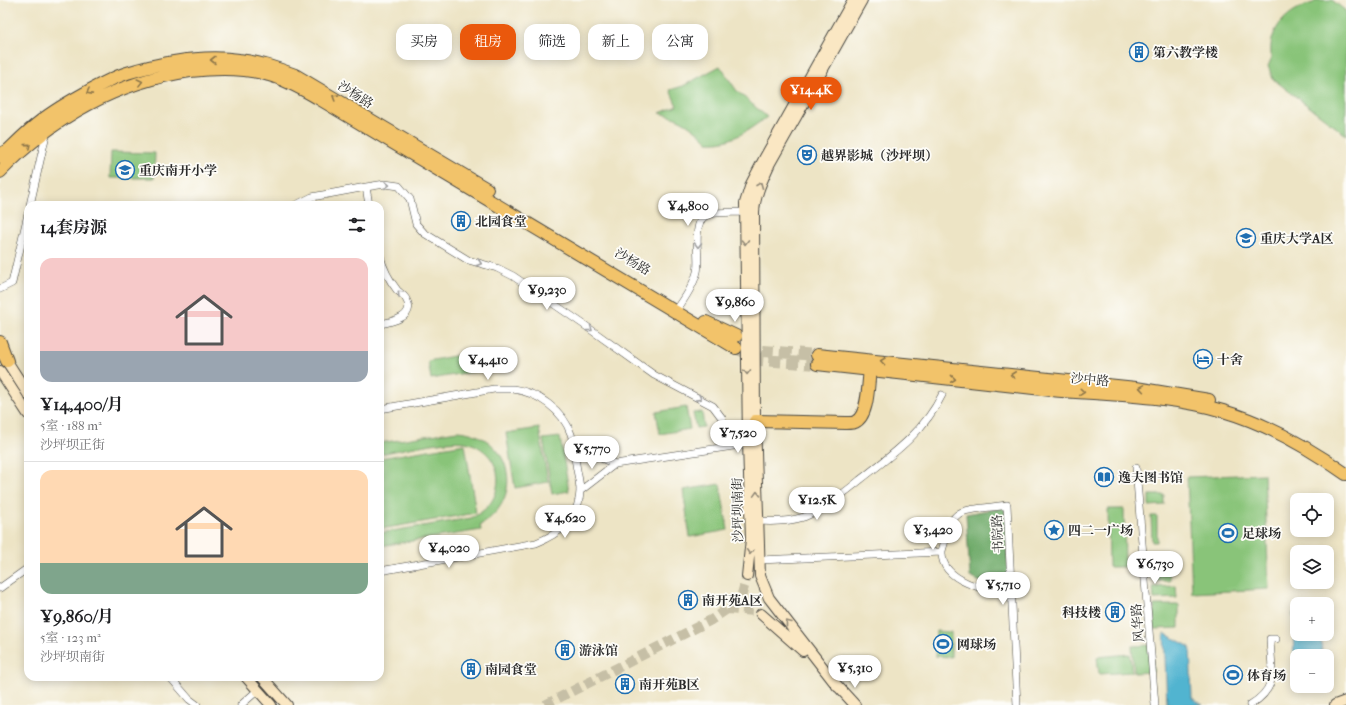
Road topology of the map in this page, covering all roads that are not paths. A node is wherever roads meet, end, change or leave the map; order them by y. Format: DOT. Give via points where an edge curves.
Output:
graph roads {
  1 [pos="852,0"];
  2 [pos="862,0"];
  3 [pos="47,130"];
  4 [pos="3,154"];
  5 [pos="0,172"];
  6 [pos="366,187"];
  7 [pos="31,201"];
  8 [pos="304,201"];
  9 [pos="368,201"];
  10 [pos="748,209"];
  11 [pos="24,231"];
  12 [pos="384,265"];
  13 [pos="0,289"];
  14 [pos="677,309"];
  15 [pos="384,323"];
  16 [pos="0,342"];
  17 [pos="736,342"];
  18 [pos="0,350"];
  19 [pos="7,361"];
  20 [pos="870,369"];
  21 [pos="0,371"];
  22 [pos="24,388"];
  23 [pos="942,394"];
  24 [pos="24,408"];
  25 [pos="384,408"];
  26 [pos="755,421"];
  27 [pos="752,443"];
  28 [pos="573,446"];
  29 [pos="727,447"];
  30 [pos="615,464"];
  31 [pos="1346,465"];
  32 [pos="1136,468"];
  33 [pos="1346,474"];
  34 [pos="580,491"];
  35 [pos="758,522"];
  36 [pos="942,552"];
  37 [pos="759,560"];
  38 [pos="384,570"];
  39 [pos="24,571"];
  40 [pos="747,576"];
  41 [pos="0,588"];
  42 [pos="1012,592"];
  43 [pos="761,614"];
  44 [pos="1276,639"];
  45 [pos="173,681"];
  46 [pos="250,681"];
  47 [pos="266,681"];
  48 [pos="838,687"];
  49 [pos="258,690"];
  50 [pos="1346,701"];
  51 [pos="197,705"];
  52 [pos="241,705"];
  53 [pos="271,705"];
  54 [pos="287,705"];
  55 [pos="855,705"];
  56 [pos="1017,705"];
  57 [pos="1155,705"];
  58 [pos="1250,705"];
  59 [pos="1335,705"];
  1 -- 10 [label="main road" via="751,184"];
  10 -- 2 [label="main road, one-way" via="754,203 770,163"];
  5 -- 3 [label="main road, 沙杨路, one-way"];
  3 -- 7 [label="street"];
  3 -- 14 [label="main road, 沙杨路, one-way" via="94,101 130,84 205,69 236,69 267,74 292,83"];
  14 -- 4 [label="main road, 沙杨路, one-way" via="323,90 269,65 238,59 205,60 126,74 87,92 42,120"];
  6 -- 8 [label="street" via="312,197"];
  6 -- 9 [label="street"];
  6 -- 29 [label="street, one-way" via="385,184 399,186 410,198 416,224 424,234 468,260 497,268 513,276 654,375 713,406 722,418"];
  10 -- 14 [label="street, one-way" via="709,214 702,218 698,225 698,270 693,284"];
  10 -- 26 [label="main road, 沙坪坝南街" via="754,223"];
  10 -- 27 [label="main road, 沙坪坝南街, one-way"];
  11 -- 13 [label="street" via="12,283"];
  15 -- 12 [label="street, one-way" via="397,321 406,314 408,307 406,299 393,284"];
  14 -- 17 [label="main road" via="717,328"];
  16 -- 19 [label="main road"];
  18 -- 19 [label="main road"];
  19 -- 22 [label="main road"];
  20 -- 26 [label="main road" via="866,406 863,416 856,422"];
  31 -- 20 [label="main road, 沙中路, one-way" via="1273,420 1224,402 1136,388 817,360"];
  20 -- 33 [label="main road, 沙中路, one-way" via="1168,400 1222,411 1270,428"];
  21 -- 24 [label="main road"];
  23 -- 35 [label="street" via="934,412 912,438 848,490 805,516 786,522"];
  25 -- 28 [label="street" via="513,389 530,394 553,408 563,418 571,434"];
  26 -- 27 [label="main road, 沙坪坝南街"];
  27 -- 29 [label="street"];
  35 -- 27 [label="main road, 沙坪坝南街, one-way"];
  27 -- 40 [label="main road, 沙坪坝南街, one-way" via="751,540"];
  28 -- 30 [label="street"];
  28 -- 34 [label="street"];
  29 -- 30 [label="street"];
  30 -- 34 [label="street"];
  32 -- 57 [label="street, 风华路"];
  34 -- 38 [label="street" via="576,510 565,528 552,537 536,543"];
  35 -- 37 [label="main road, 沙坪坝南街"];
  36 -- 37 [label="street"];
  36 -- 42 [label="street" via="948,569 961,580 996,592"];
  36 -- 42 [label="street, 书院路" via="950,525 962,512 1008,505"];
  48 -- 37 [label="main road, 沙坪坝南街, one-way" via="769,598 764,588"];
  39 -- 41 [label="street"];
  42 -- 56 [label="street, 书院路"];
  43 -- 48 [label="main road" via="792,639"];
  44 -- 58 [label="street" via="1270,639 1272,680 1262,697"];
  45 -- 51 [label="street"];
  46 -- 49 [label="main road"];
  47 -- 54 [label="main road"];
  48 -- 55 [label="main road"];
  49 -- 52 [label="street"];
  49 -- 53 [label="main road"];
  50 -- 59 [label="main road"];
}
